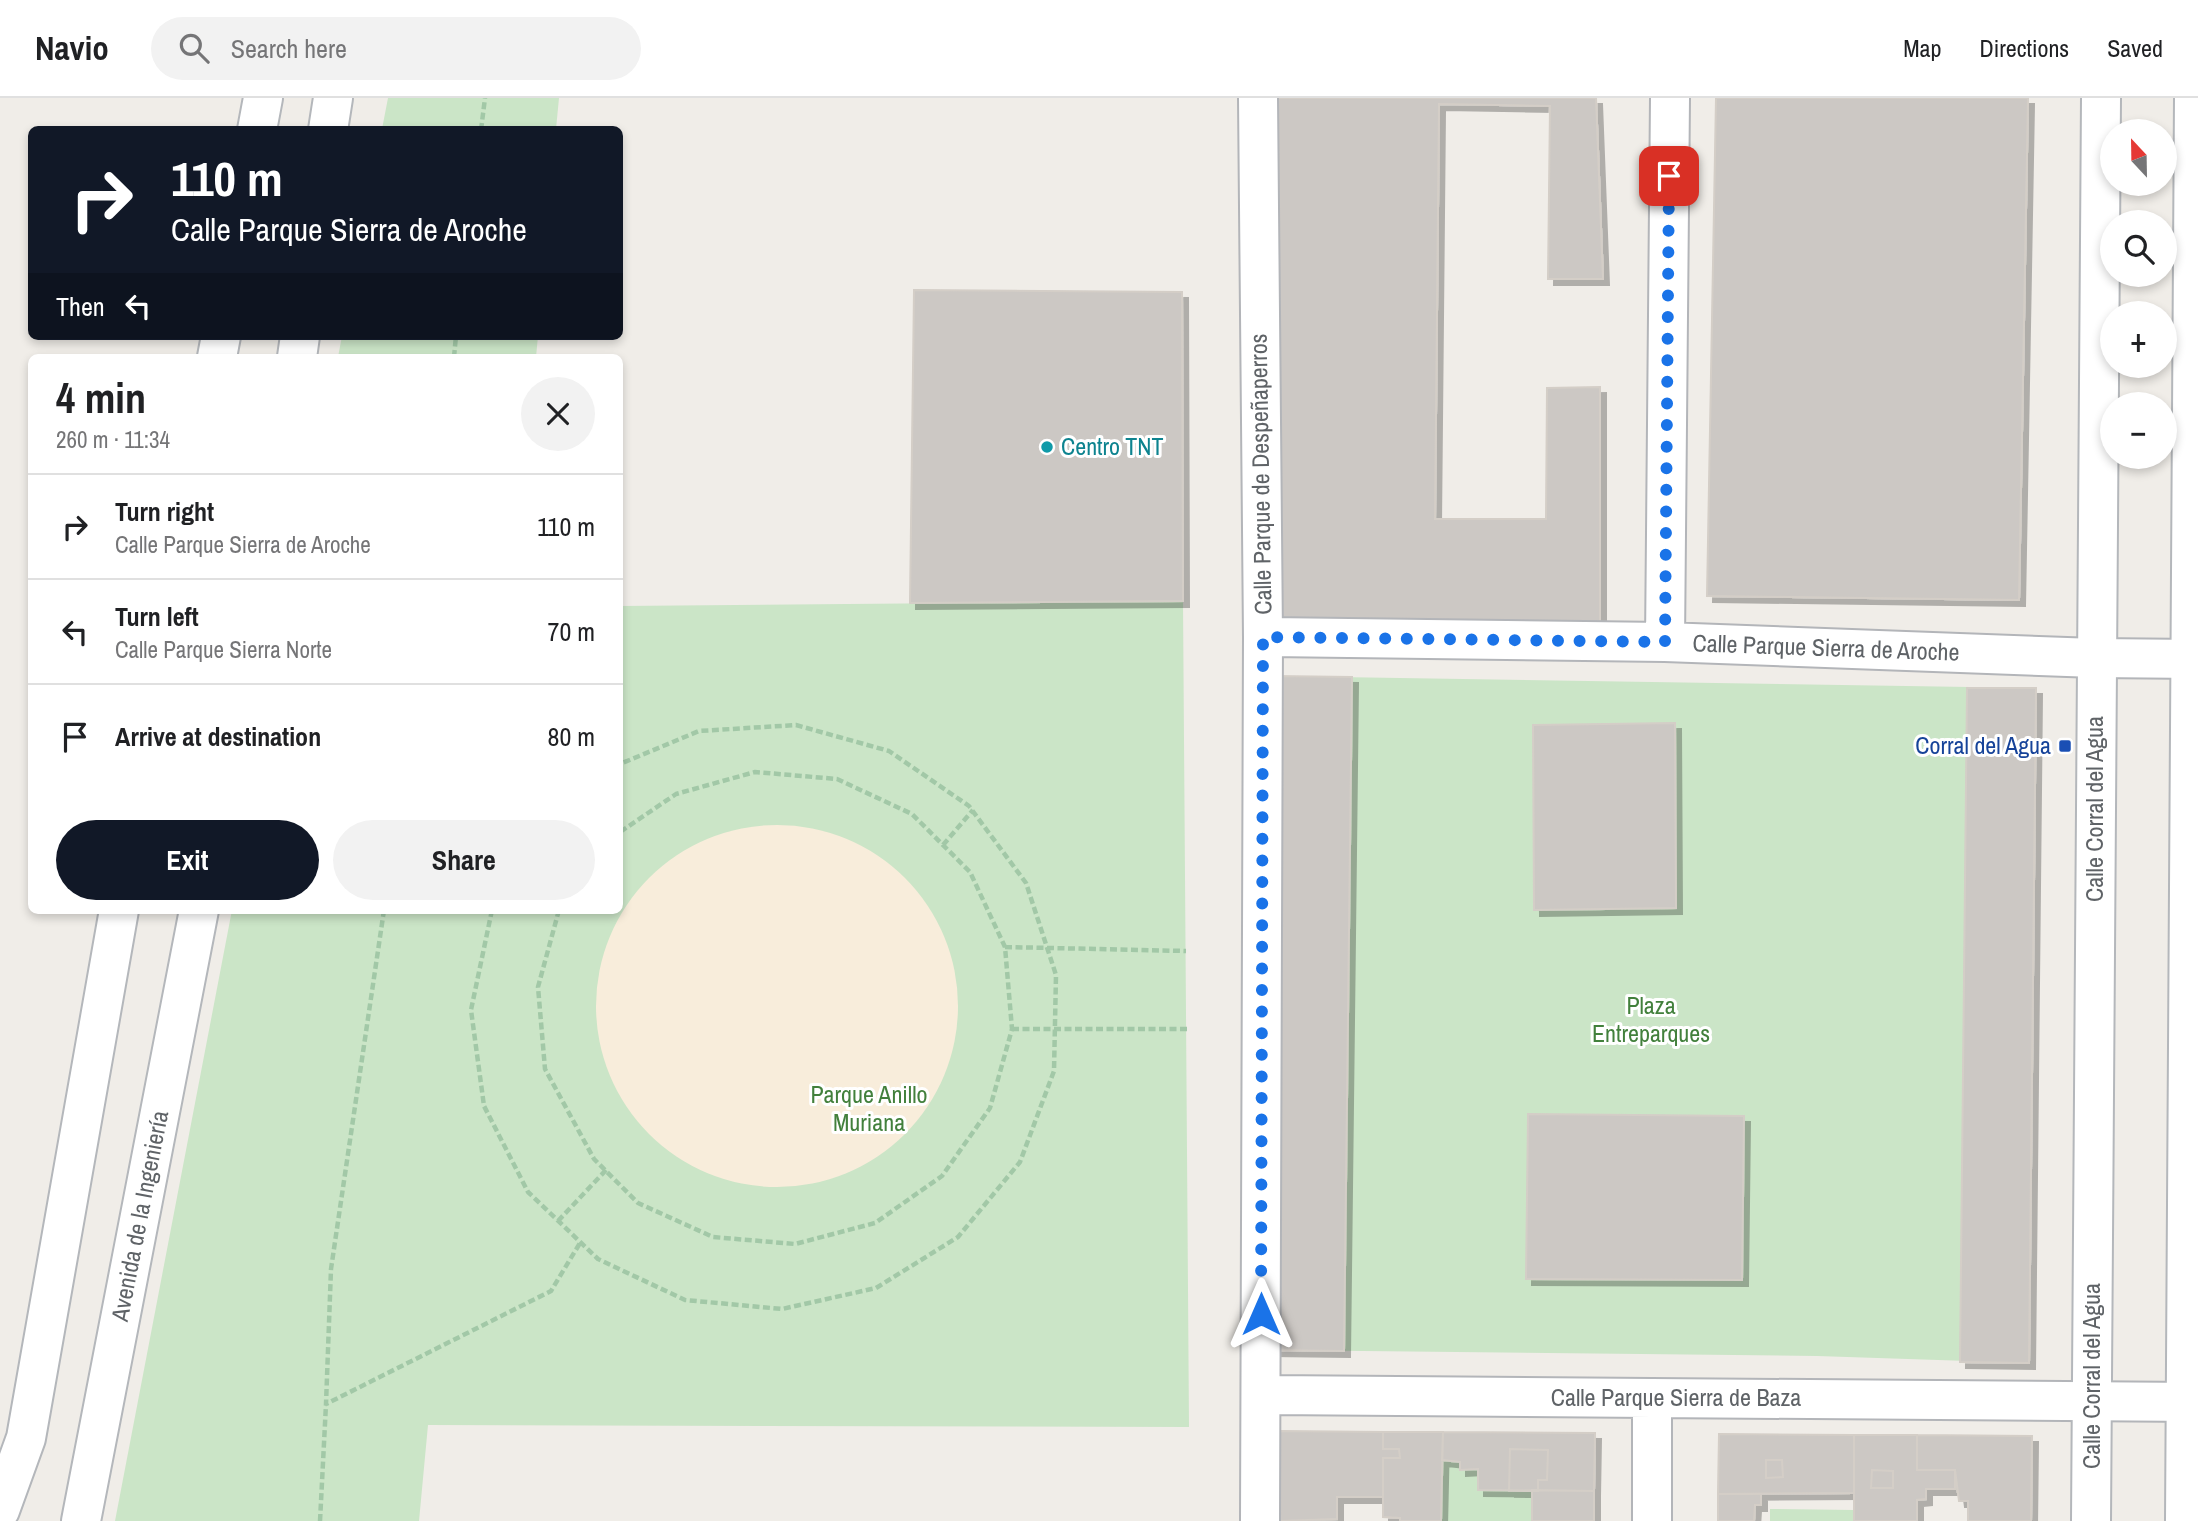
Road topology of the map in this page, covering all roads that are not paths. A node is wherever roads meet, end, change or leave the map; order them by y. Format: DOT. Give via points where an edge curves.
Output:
graph roads {
  1 [pos="263,98"];
  2 [pos="333,98"];
  3 [pos="1258,98"];
  4 [pos="1670,98"];
  5 [pos="2101,98"];
  6 [pos="2194,98"];
  7 [pos="258,126"];
  8 [pos="329,126"];
  9 [pos="2194,337"];
  10 [pos="1263,637"];
  11 [pos="1665,642"];
  12 [pos="2095,658"];
  13 [pos="2194,659"];
  14 [pos="119,914"];
  15 [pos="198,914"];
  16 [pos="1261,1395"];
  17 [pos="1652,1398"];
  18 [pos="2092,1402"];
  19 [pos="2192,1402"];
  20 [pos="0,1510"];
  21 [pos="81,1521"];
  22 [pos="1260,1521"];
  23 [pos="1651,1521"];
  24 [pos="2091,1521"];
  25 [pos="2185,1521"];
  1 -- 7 [label="street"];
  2 -- 8 [label="street"];
  3 -- 10 [label="street, Calle Parque de Despeñaperros"];
  4 -- 11 [label="street"];
  5 -- 12 [label="street, Calle Corral del Agua"];
  6 -- 9 [label="street"];
  9 -- 13 [label="street"];
  10 -- 11 [label="street, Calle Parque Sierra de Aroche"];
  10 -- 16 [label="street, Calle Parque de Despeñaperros"];
  11 -- 12 [label="street, Calle Parque Sierra de Aroche"];
  12 -- 13 [label="street, Calle Parque Sierra de Aroche"];
  12 -- 18 [label="street, Calle Corral del Agua"];
  13 -- 19 [label="street"];
  14 -- 20 [label="street" via="26,1438"];
  15 -- 21 [label="street, Avenida de la Ingeniería"];
  16 -- 17 [label="street, Calle Parque Sierra de Baza"];
  16 -- 22 [label="street, Calle Parque de Despeñaperros"];
  17 -- 18 [label="street, Calle Parque Sierra de Baza"];
  17 -- 23 [label="street"];
  18 -- 19 [label="street, Calle Parque Sierra de Baza"];
  18 -- 24 [label="street, Calle Corral del Agua"];
  19 -- 25 [label="street"];
}
